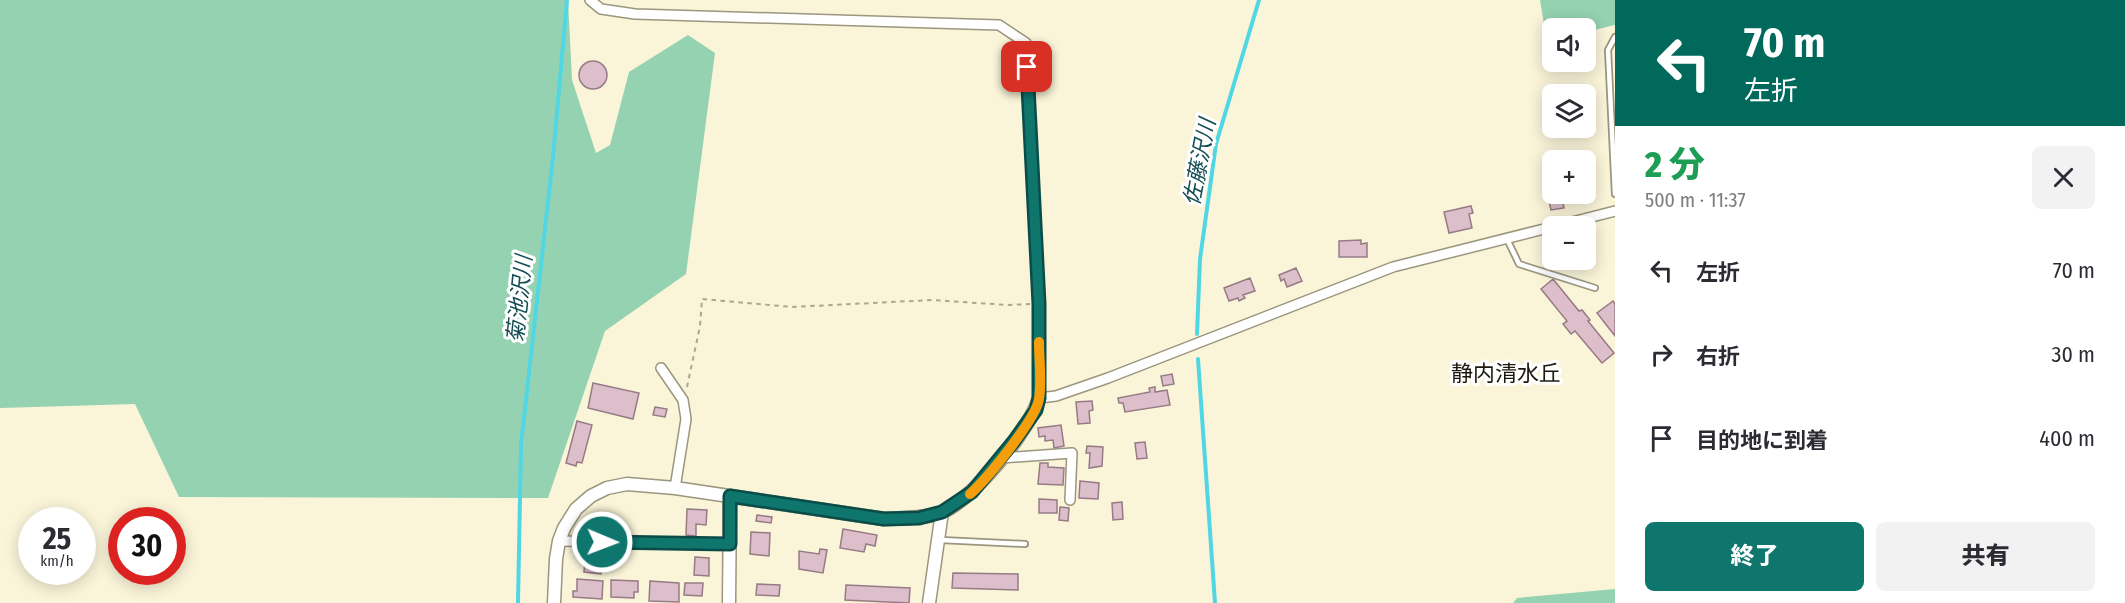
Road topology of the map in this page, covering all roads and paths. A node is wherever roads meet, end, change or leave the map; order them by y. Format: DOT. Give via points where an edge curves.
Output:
graph roads {
  1 [pos="590,0"];
  2 [pos="1615,37"];
  3 [pos="1615,194"];
  4 [pos="1615,211"];
  5 [pos="1596,216"];
  6 [pos="1542,230"];
  7 [pos="1507,239"];
  8 [pos="1595,288"];
  9 [pos="1039,304"];
  10 [pos="661,368"];
  11 [pos="1039,398"];
  12 [pos="683,400"];
  13 [pos="1001,458"];
  14 [pos="675,488"];
  15 [pos="730,496"];
  16 [pos="1070,500"];
  17 [pos="942,512"];
  18 [pos="938,540"];
  19 [pos="559,541"];
  20 [pos="730,544"];
  21 [pos="1025,544"];
  22 [pos="554,603"];
  23 [pos="729,603"];
  24 [pos="929,603"];
  1 -- 9 [label="street" via="601,9 635,14 999,26 1026,44"];
  2 -- 3 [label="lane" via="1608,50"];
  4 -- 5 [label="street"];
  6 -- 7 [label="street"];
  7 -- 8 [label="lane" via="1519,264"];
  7 -- 11 [label="street" via="1393,267 1108,378"];
  9 -- 11 [label="street"];
  9 -- 12 [label="path" via="932,300 792,307 702,299 700,326"];
  10 -- 12 [label="street"];
  11 -- 13 [label="street" via="1036,410"];
  12 -- 14 [label="street" via="686,419"];
  13 -- 16 [label="street" via="1072,453"];
  13 -- 17 [label="street" via="972,492"];
  14 -- 15 [label="street"];
  14 -- 19 [label="street" via="627,484 599,491 576,509"];
  15 -- 17 [label="street" via="884,519 919,518"];
  15 -- 20 [label="street"];
  17 -- 18 [label="street"];
  18 -- 21 [label="lane"];
  18 -- 24 [label="street"];
  19 -- 20 [label="street"];
  19 -- 22 [label="street"];
  20 -- 23 [label="street"];
}
